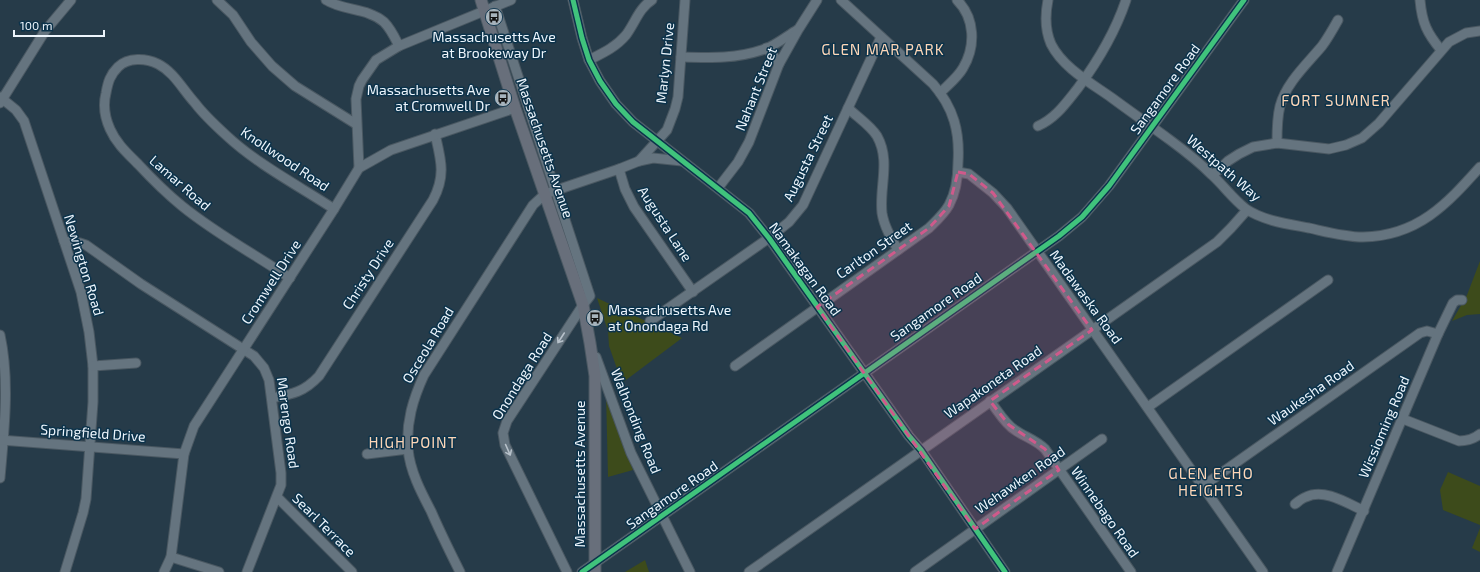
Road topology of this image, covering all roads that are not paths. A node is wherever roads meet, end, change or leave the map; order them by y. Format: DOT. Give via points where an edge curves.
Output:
graph roads {
  1 [pos="71,0"];
  2 [pos="217,0"];
  3 [pos="326,0"];
  4 [pos="511,0"];
  5 [pos="573,0"];
  6 [pos="652,0"];
  7 [pos="685,0"];
  8 [pos="817,0"];
  9 [pos="842,0"];
  10 [pos="957,0"];
  11 [pos="1048,0"];
  12 [pos="1126,0"];
  13 [pos="1244,0"];
  14 [pos="1420,0"];
  15 [pos="482,5"];
  16 [pos="495,6"];
  17 [pos="1338,20"];
  18 [pos="798,30"];
  19 [pos="1480,31"];
  20 [pos="881,36"];
  21 [pos="400,46"];
  22 [pos="766,48"];
  23 [pos="1441,50"];
  24 [pos="681,57"];
  25 [pos="589,60"];
  26 [pos="779,64"];
  27 [pos="112,73"];
  28 [pos="1085,79"];
  29 [pos="940,93"];
  30 [pos="1,100"];
  31 [pos="516,108"];
  32 [pos="848,108"];
  33 [pos="356,124"];
  34 [pos="1038,126"];
  35 [pos="1152,127"];
  36 [pos="435,134"];
  37 [pos="657,141"];
  38 [pos="1277,143"];
  39 [pos="639,161"];
  40 [pos="682,161"];
  41 [pos="1480,167"];
  42 [pos="359,168"];
  43 [pos="618,169"];
  44 [pos="958,172"];
  45 [pos="1213,175"];
  46 [pos="718,188"];
  47 [pos="556,191"];
  48 [pos="545,194"];
  49 [pos="334,209"];
  50 [pos="1247,210"];
  51 [pos="769,238"];
  52 [pos="64,241"];
  53 [pos="898,250"];
  54 [pos="1036,251"];
  55 [pos="290,278"];
  56 [pos="1328,280"];
  57 [pos="693,292"];
  58 [pos="1462,300"];
  59 [pos="583,305"];
  60 [pos="817,307"];
  61 [pos="650,322"];
  62 [pos="1092,330"];
  63 [pos="1438,334"];
  64 [pos="0,335"];
  65 [pos="590,343"];
  66 [pos="244,350"];
  67 [pos="136,364"];
  68 [pos="93,366"];
  69 [pos="735,366"];
  70 [pos="864,373"];
  71 [pos="272,398"];
  72 [pos="990,401"];
  73 [pos="1148,408"];
  74 [pos="1403,419"];
  75 [pos="1480,434"];
  76 [pos="1102,439"];
  77 [pos="2,440"];
  78 [pos="91,447"];
  79 [pos="408,450"];
  80 [pos="921,450"];
  81 [pos="184,454"];
  82 [pos="367,454"];
  83 [pos="1059,470"];
  84 [pos="0,478"];
  85 [pos="1203,486"];
  86 [pos="277,497"];
  87 [pos="1295,504"];
  88 [pos="1364,511"];
  89 [pos="662,516"];
  90 [pos="975,529"];
  91 [pos="171,557"];
  92 [pos="595,567"];
  93 [pos="65,572"];
  94 [pos="164,572"];
  95 [pos="219,572"];
  96 [pos="247,572"];
  97 [pos="352,572"];
  98 [pos="460,572"];
  99 [pos="567,572"];
  100 [pos="582,572"];
  101 [pos="690,572"];
  102 [pos="749,572"];
  103 [pos="915,572"];
  104 [pos="1005,572"];
  105 [pos="1131,572"];
  106 [pos="1263,572"];
  107 [pos="1337,572"];
  1 -- 30 [label="street" via="44,31"];
  2 -- 33 [label="street" via="233,15 251,42 272,66 295,86"];
  3 -- 21 [label="street" via="337,6 378,17 391,30"];
  4 -- 16 [label="street"];
  5 -- 25 [label="street, Namakagan Road"];
  6 -- 25 [label="street" via="643,8 619,42 608,51"];
  7 -- 24 [label="street, Marlyn Drive"];
  8 -- 18 [label="street, Nahant Street"];
  9 -- 20 [label="street"];
  10 -- 29 [label="street" via="969,18 972,39 963,69"];
  11 -- 28 [label="street, Westpath Way" via="1047,30 1051,44 1061,59"];
  12 -- 28 [label="street" via="1113,34"];
  13 -- 35 [label="street, Sangamore Road"];
  14 -- 23 [label="street" via="1424,25 1429,36"];
  15 -- 16 [label="street"];
  15 -- 21 [label="street"];
  15 -- 31 [label="main road, Massachusetts Avenue"];
  16 -- 47 [label="street, Massachusetts Avenue"];
  17 -- 38 [label="street" via="1323,44 1284,94 1278,117"];
  18 -- 22 [label="street"];
  18 -- 26 [label="street, Nahant Street"];
  19 -- 23 [label="street" via="1466,33 1449,42"];
  20 -- 29 [label="street"];
  20 -- 32 [label="street, Augusta Street"];
  21 -- 33 [label="street" via="376,60 362,80 356,99"];
  22 -- 24 [label="street" via="730,58"];
  22 -- 26 [label="street"];
  23 -- 38 [label="street" via="1379,123 1362,138 1329,149"];
  24 -- 37 [label="street, Marlyn Drive" via="675,109 667,130"];
  25 -- 37 [label="street, Namakagan Road" via="616,104"];
  26 -- 46 [label="street, Nahant Street" via="749,142 738,162"];
  27 -- 49 [label="street, Knollwood Road" via="121,64 133,59 157,63 168,70 196,105 227,136 252,156"];
  27 -- 55 [label="street, Lamar Road" via="104,100 109,128 118,144 182,206"];
  28 -- 34 [label="street" via="1061,109"];
  28 -- 35 [label="street, Westpath Way"];
  29 -- 44 [label="street" via="957,130"];
  30 -- 52 [label="street, Newington Road" via="16,110 24,121"];
  31 -- 36 [label="street, Cromwell Drive"];
  31 -- 48 [label="main road, Massachusetts Avenue"];
  32 -- 51 [label="street, Augusta Street" via="803,205 789,222"];
  32 -- 53 [label="street" via="876,135 881,146 885,162 882,215 887,231"];
  33 -- 42 [label="street"];
  35 -- 45 [label="street, Westpath Way"];
  35 -- 54 [label="street, Sangamore Road" via="1093,206 1059,236"];
  36 -- 42 [label="street, Cromwell Drive" via="391,150"];
  36 -- 71 [label="street, Christy Drive" via="442,164 440,181 433,200 319,376 311,385 299,392"];
  37 -- 39 [label="street, Marlyn Drive"];
  37 -- 40 [label="street, Namakagan Road"];
  38 -- 45 [label="street" via="1253,147 1228,161"];
  39 -- 40 [label="street" via="653,158"];
  39 -- 43 [label="street, Marlyn Drive"];
  40 -- 46 [label="street, Namakagan Road"];
  41 -- 50 [label="street, Westpath Way" via="1436,212 1402,230 1382,235 1341,235 1276,221"];
  42 -- 49 [label="street, Cromwell Drive"];
  43 -- 47 [label="street, Marlyn Drive"];
  43 -- 57 [label="street, Augusta Lane" via="634,207"];
  44 -- 53 [label="street, Carlton Street" via="954,192 942,215 929,228"];
  44 -- 54 [label="street, Madawaska Road" via="969,174 993,193 1007,208"];
  45 -- 50 [label="street, Westpath Way"];
  46 -- 51 [label="street, Namakagan Road" via="749,213"];
  47 -- 48 [label="street, Marlyn Drive"];
  47 -- 59 [label="street, Massachusetts Avenue" via="590,296"];
  48 -- 59 [label="main road, Massachusetts Avenue"];
  48 -- 79 [label="street, Osceola Road" via="533,205 424,375 410,413"];
  49 -- 55 [label="street, Cromwell Drive"];
  50 -- 62 [label="street, Wapakoneta Road" via="1217,242"];
  51 -- 57 [label="street, Augusta Street"];
  51 -- 60 [label="street, Namakagan Road"];
  52 -- 66 [label="street, Marengo Road" via="86,245 140,284"];
  52 -- 68 [label="street, Newington Road" via="85,311"];
  53 -- 60 [label="street, Carlton Street"];
  54 -- 62 [label="street, Madawaska Road"];
  54 -- 70 [label="street, Sangamore Road"];
  55 -- 66 [label="street, Cromwell Drive"];
  56 -- 73 [label="street"];
  57 -- 61 [label="street, Augusta Street"];
  58 -- 63 [label="street, Wissioming Road" via="1453,303"];
  59 -- 65 [label="main road, Massachusetts Avenue"];
  59 -- 99 [label="street, Onondaga Road, one-way" via="507,421 503,433 505,445"];
  60 -- 69 [label="street, Carlton Street"];
  60 -- 70 [label="street, Namakagan Road"];
  62 -- 72 [label="street, Wapakoneta Road"];
  62 -- 73 [label="street, Madawaska Road"];
  63 -- 74 [label="street, Wissioming Road"];
  63 -- 85 [label="street, Waukesha Road" via="1427,331 1420,333"];
  64 -- 77 [label="street" via="6,374"];
  65 -- 89 [label="street, Walhonding Road" via="631,453"];
  65 -- 92 [label="main road, Massachusetts Avenue" via="595,376"];
  66 -- 71 [label="street, Marengo Road" via="254,356 264,368"];
  66 -- 81 [label="street, Cromwell Drive" via="194,426"];
  67 -- 68 [label="street"];
  68 -- 78 [label="street, Newington Road"];
  70 -- 80 [label="street, Namakagan Road"];
  70 -- 89 [label="street, Sangamore Road"];
  71 -- 86 [label="street, Marengo Road" via="281,473"];
  72 -- 80 [label="street, Wapakoneta Road"];
  72 -- 83 [label="street, Winnebago Road" via="1009,425 1038,442"];
  73 -- 85 [label="street, Madawaska Road"];
  74 -- 75 [label="street" via="1459,441 1476,438"];
  74 -- 88 [label="street, Wissioming Road"];
  76 -- 83 [label="street, Wehawken Road"];
  77 -- 78 [label="street, Springfield Drive"];
  77 -- 84 [label="street"];
  78 -- 81 [label="street, Springfield Drive"];
  78 -- 93 [label="street, Newington Road" via="86,499"];
  79 -- 82 [label="street"];
  79 -- 98 [label="street, Osceola Road" via="418,485"];
  80 -- 90 [label="street, Namakagan Road"];
  80 -- 102 [label="street, Wapakoneta Road"];
  81 -- 91 [label="street, Cromwell Drive"];
  83 -- 90 [label="street, Wehawken Road"];
  83 -- 105 [label="street, Winnebago Road"];
  85 -- 106 [label="street, Madawaska Road"];
  86 -- 96 [label="street, Marengo Road"];
  86 -- 97 [label="street, Searl Terrace"];
  87 -- 88 [label="street" via="1306,496 1322,494"];
  88 -- 107 [label="street, Wissioming Road"];
  89 -- 92 [label="street, Sangamore Road"];
  89 -- 101 [label="street, Walhonding Road"];
  90 -- 103 [label="street, Wehawken Road"];
  90 -- 104 [label="street, Namakagan Road"];
  91 -- 94 [label="street, Cromwell Drive"];
  91 -- 95 [label="street"];
  92 -- 100 [label="street, Sangamore Road"];
}
